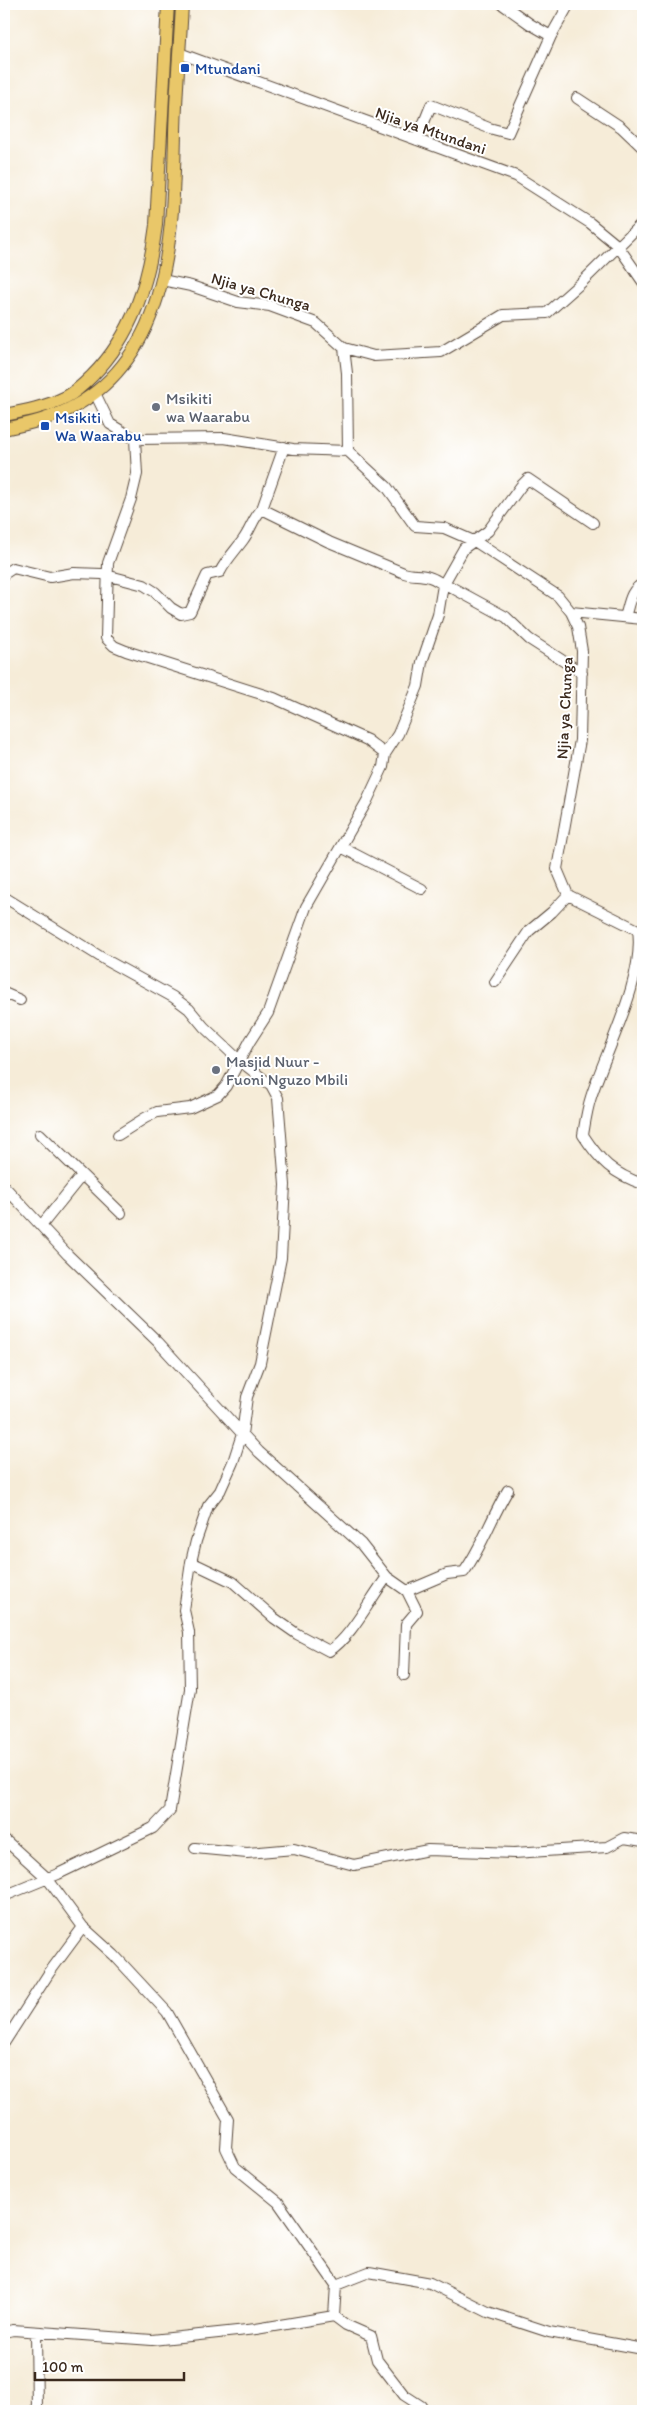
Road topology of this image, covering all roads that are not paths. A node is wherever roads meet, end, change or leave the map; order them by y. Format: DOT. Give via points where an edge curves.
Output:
graph roads {
  1 [pos="168,4"];
  2 [pos="182,4"];
  3 [pos="502,4"];
  4 [pos="569,4"];
  5 [pos="551,36"];
  6 [pos="179,53"];
  7 [pos="576,98"];
  8 [pos="417,140"];
  9 [pos="643,148"];
  10 [pos="643,222"];
  11 [pos="618,246"];
  12 [pos="162,280"];
  13 [pos="643,282"];
  14 [pos="344,348"];
  15 [pos="95,393"];
  16 [pos="4,415"];
  17 [pos="4,429"];
  18 [pos="135,439"];
  19 [pos="284,447"];
  20 [pos="348,451"];
  21 [pos="262,509"];
  22 [pos="593,523"];
  23 [pos="476,542"];
  24 [pos="4,574"];
  25 [pos="108,575"];
  26 [pos="643,584"];
  27 [pos="443,586"];
  28 [pos="571,612"];
  29 [pos="626,617"];
  30 [pos="643,619"];
  31 [pos="582,673"];
  32 [pos="385,754"];
  33 [pos="341,848"];
  34 [pos="422,889"];
  35 [pos="568,895"];
  36 [pos="4,897"];
  37 [pos="639,978"];
  38 [pos="495,982"];
  39 [pos="4,993"];
  40 [pos="20,1000"];
  41 [pos="240,1061"];
  42 [pos="40,1134"];
  43 [pos="118,1134"];
  44 [pos="82,1175"];
  45 [pos="643,1184"];
  46 [pos="7,1189"];
  47 [pos="4,1202"];
  48 [pos="121,1213"];
  49 [pos="41,1226"];
  50 [pos="242,1434"];
  51 [pos="508,1490"];
  52 [pos="191,1562"];
  53 [pos="387,1577"];
  54 [pos="407,1591"];
  55 [pos="404,1675"];
  56 [pos="4,1839"];
  57 [pos="643,1840"];
  58 [pos="195,1848"];
  59 [pos="47,1878"];
  60 [pos="4,1896"];
  61 [pos="83,1927"];
  62 [pos="4,2043"];
  63 [pos="336,2285"];
  64 [pos="334,2316"];
  65 [pos="4,2332"];
  66 [pos="36,2332"];
  67 [pos="643,2349"];
  68 [pos="36,2411"];
  69 [pos="424,2411"];
  1 -- 16 [label="main road" via="156,225 153,251 137,305 116,348 83,385 44,406"];
  2 -- 6 [label="main road"];
  3 -- 5 [label="street"];
  4 -- 5 [label="street"];
  5 -- 8 [label="street" via="508,133 431,105"];
  6 -- 8 [label="street, Njia ya Mtundani"];
  6 -- 12 [label="main road" via="173,218"];
  7 -- 9 [label="street" via="621,128"];
  8 -- 11 [label="street, Njia ya Mtundani" via="516,176 569,208"];
  10 -- 11 [label="street"];
  11 -- 13 [label="street, Njia ya Mtundani"];
  11 -- 14 [label="street" via="547,313 503,316 442,352 374,356"];
  12 -- 14 [label="street, Njia ya Chunga" via="238,302 270,306 316,323"];
  12 -- 15 [label="main road" via="152,314 136,344 120,369"];
  14 -- 20 [label="street"];
  15 -- 17 [label="main road" via="46,419"];
  15 -- 18 [label="street" via="110,424"];
  18 -- 19 [label="street" via="224,438"];
  18 -- 25 [label="street" via="137,474 108,563"];
  19 -- 20 [label="street"];
  19 -- 21 [label="street"];
  20 -- 23 [label="street, Njia ya Chunga" via="387,487 416,526 444,528"];
  21 -- 25 [label="street" via="220,572 207,575 190,612 181,614 144,585"];
  21 -- 27 [label="street" via="329,542 413,577 430,577"];
  22 -- 23 [label="street" via="528,480"];
  23 -- 27 [label="street" via="464,548"];
  23 -- 28 [label="street, Njia ya Chunga" via="558,596"];
  24 -- 25 [label="street" via="14,568 50,577 74,573"];
  25 -- 32 [label="street" via="106,638 114,646 274,698 367,740"];
  26 -- 29 [label="street" via="637,586 632,595"];
  27 -- 31 [label="street" via="449,586 506,617 529,639"];
  27 -- 32 [label="street" via="418,686 398,734"];
  28 -- 29 [label="street"];
  28 -- 31 [label="street, Njia ya Chunga" via="578,627"];
  29 -- 30 [label="street"];
  31 -- 35 [label="street, Njia ya Chunga" via="580,740 558,869"];
  32 -- 33 [label="street" via="379,776"];
  33 -- 34 [label="street"];
  33 -- 41 [label="street" via="306,908 268,1013"];
  35 -- 37 [label="street" via="638,930"];
  35 -- 38 [label="street" via="529,931"];
  36 -- 41 [label="street" via="173,997"];
  37 -- 45 [label="street" via="590,1100 583,1135 595,1153 622,1177"];
  39 -- 40 [label="street"];
  41 -- 43 [label="street" via="218,1095 190,1108 157,1112"];
  41 -- 50 [label="street" via="263,1077 278,1098 285,1185 276,1292 260,1363 247,1397"];
  42 -- 44 [label="street"];
  44 -- 48 [label="street"];
  44 -- 49 [label="street"];
  46 -- 47 [label="street"];
  46 -- 49 [label="street"];
  49 -- 50 [label="street" via="68,1256 139,1322"];
  50 -- 52 [label="street" via="220,1490 208,1506"];
  50 -- 53 [label="street" via="361,1544"];
  51 -- 54 [label="street" via="464,1572 447,1574"];
  52 -- 53 [label="street" via="233,1582 274,1618 329,1651 359,1619"];
  52 -- 59 [label="street" via="184,1610 189,1632 190,1689 170,1810 153,1828"];
  53 -- 54 [label="street"];
  54 -- 55 [label="street" via="417,1611 406,1624"];
  56 -- 59 [label="street"];
  57 -- 58 [label="street" via="624,1838 607,1847 514,1854 428,1850 354,1865 294,1849 247,1853"];
  59 -- 60 [label="street"];
  59 -- 61 [label="street"];
  61 -- 62 [label="street"];
  61 -- 63 [label="street" via="167,2012 228,2119 226,2148 235,2167 278,2202"];
  63 -- 64 [label="street"];
  63 -- 67 [label="street" via="369,2272 430,2283 488,2312 549,2332"];
  64 -- 66 [label="street" via="256,2329 152,2340"];
  64 -- 69 [label="street" via="371,2336 377,2360 404,2395"];
  65 -- 66 [label="street"];
  66 -- 68 [label="street"];
}
